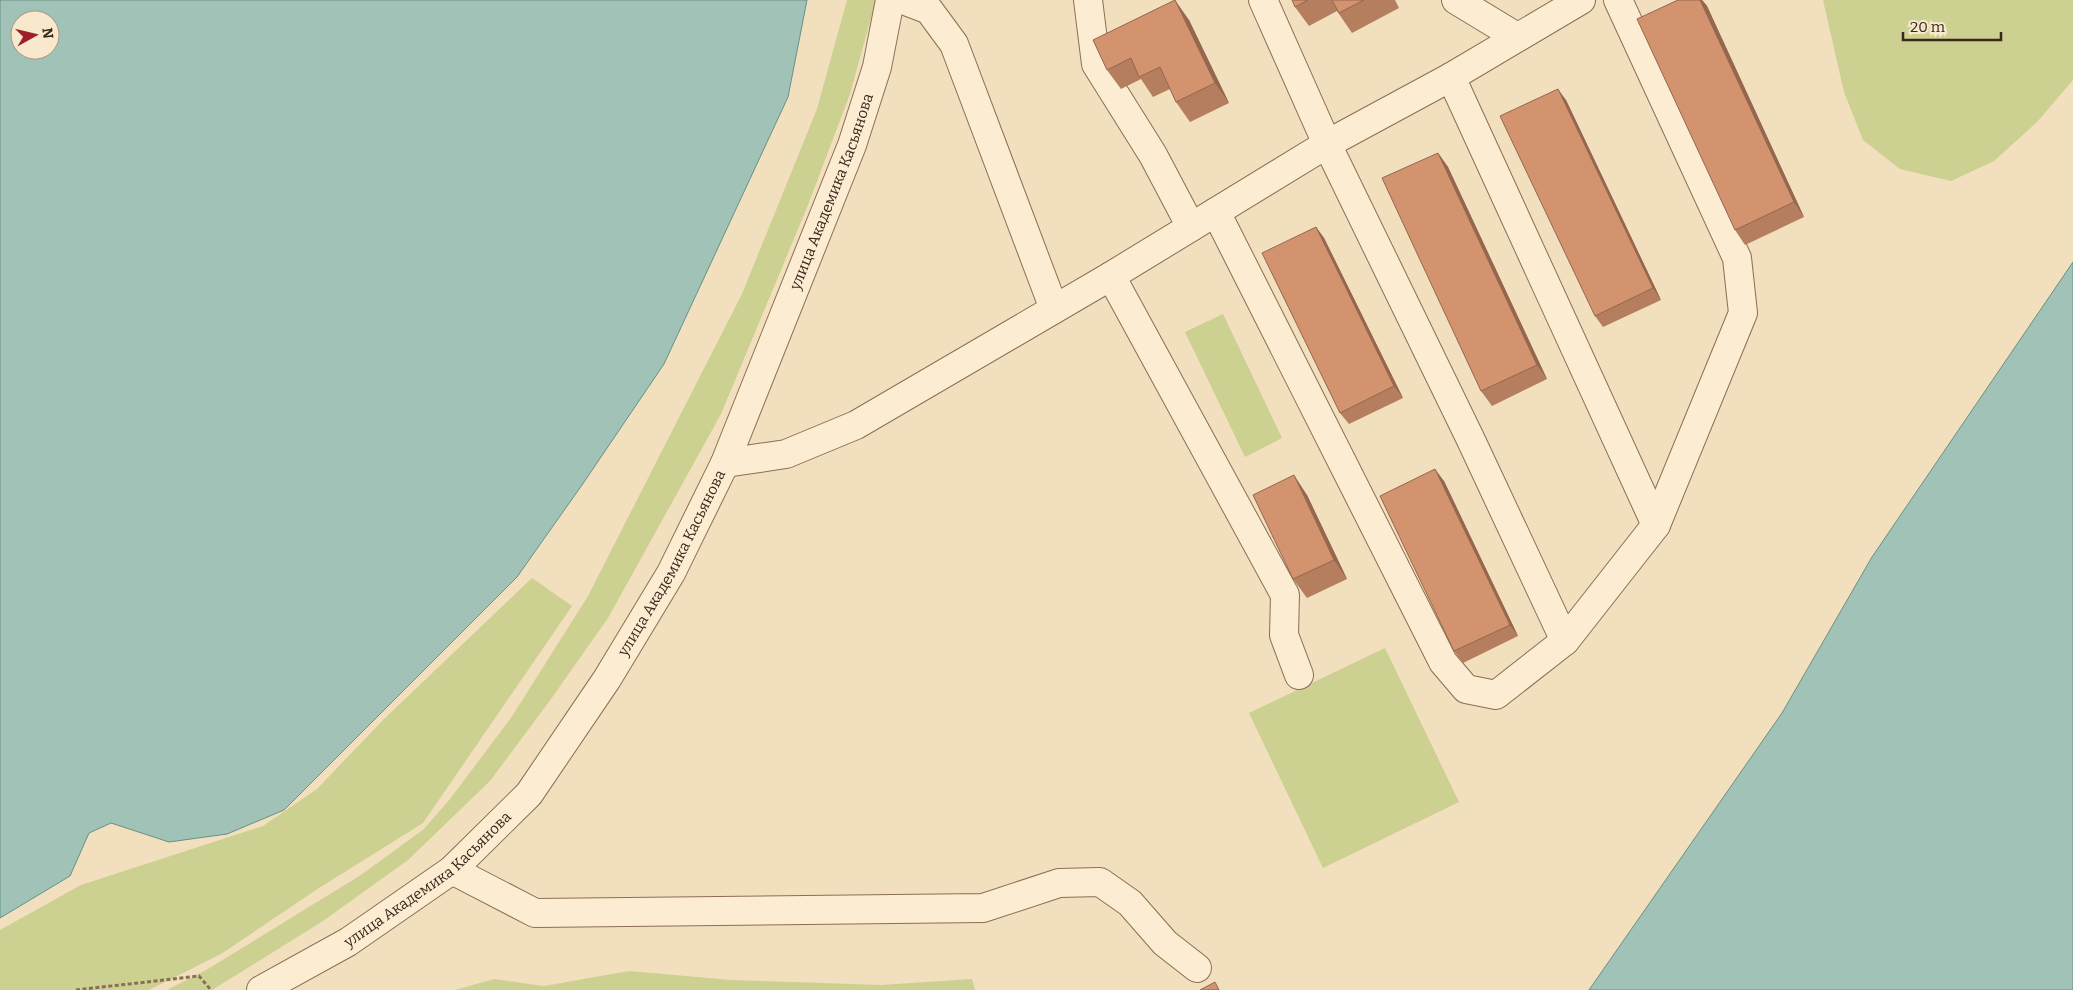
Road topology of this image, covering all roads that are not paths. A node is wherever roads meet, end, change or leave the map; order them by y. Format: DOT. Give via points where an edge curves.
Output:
graph roads {
  1 [pos="890,0"];
  2 [pos="904,0"];
  3 [pos="1088,0"];
  4 [pos="1263,0"];
  5 [pos="1456,0"];
  6 [pos="1581,0"];
  7 [pos="1618,0"];
  8 [pos="1517,37"];
  9 [pos="1451,77"];
  10 [pos="1327,144"];
  11 [pos="1216,212"];
  12 [pos="1191,226"];
  13 [pos="1111,276"];
  14 [pos="1054,309"];
  15 [pos="726,463"];
  16 [pos="1656,526"];
  17 [pos="1565,641"];
  18 [pos="1299,675"];
  19 [pos="452,870"];
  20 [pos="1197,968"];
  21 [pos="261,990"];
  1 -- 15 [label="street, улица Академика Касьянова" via="877,67 852,145"];
  2 -- 14 [label="street" via="929,10 954,44"];
  3 -- 12 [label="street" via="1096,64 1153,155"];
  4 -- 10 [label="street"];
  5 -- 8 [label="street"];
  6 -- 8 [label="street"];
  7 -- 16 [label="street" via="1737,258 1743,313"];
  8 -- 9 [label="street"];
  9 -- 10 [label="street"];
  9 -- 16 [label="street"];
  10 -- 11 [label="street"];
  10 -- 17 [label="street"];
  11 -- 12 [label="street"];
  11 -- 17 [label="street" via="1443,662 1466,689 1496,695"];
  12 -- 13 [label="street"];
  13 -- 14 [label="street"];
  13 -- 18 [label="street" via="1285,595 1284,635"];
  14 -- 15 [label="street" via="856,425 786,454"];
  15 -- 19 [label="street, улица Академика Касьянова" via="671,573 607,679 529,794"];
  16 -- 17 [label="street"];
  19 -- 20 [label="street" via="535,913 983,908 1059,883 1100,882 1130,903 1165,943"];
  19 -- 21 [label="street, улица Академика Касьянова" via="348,942"];
}
